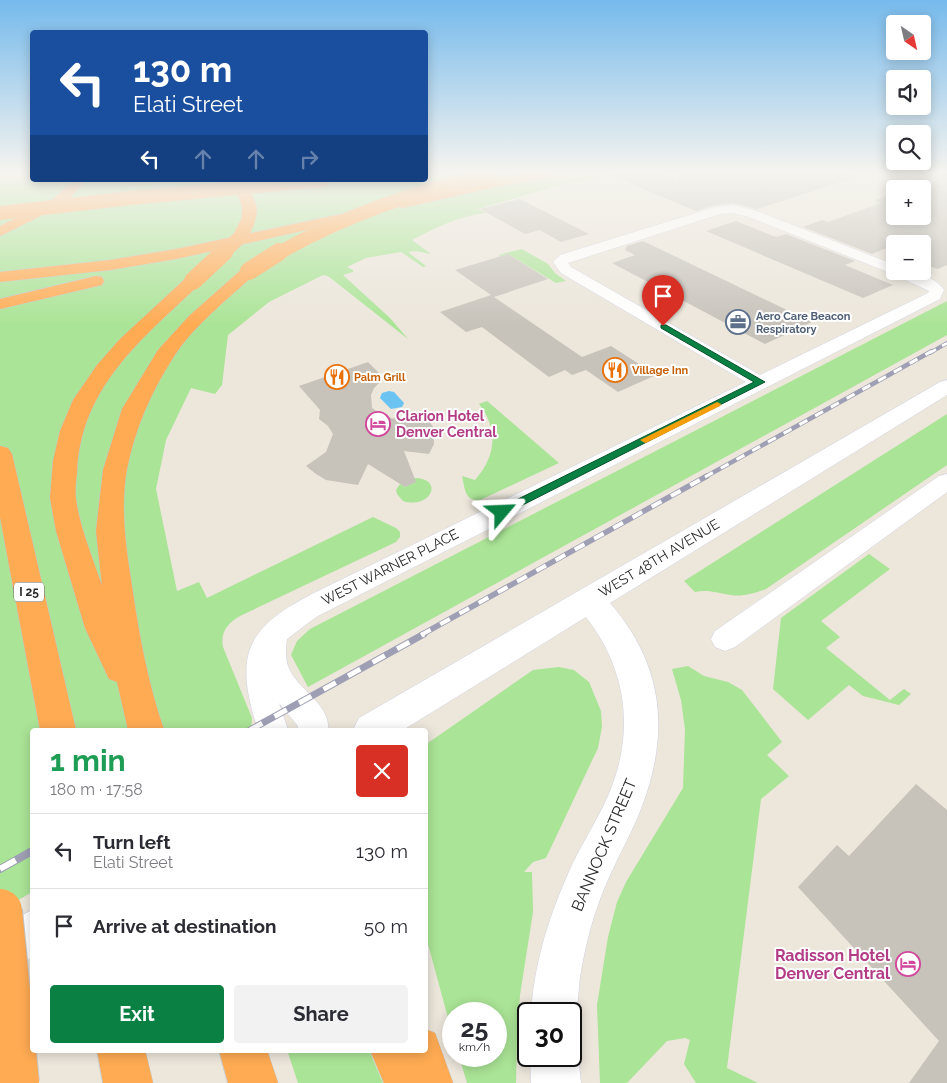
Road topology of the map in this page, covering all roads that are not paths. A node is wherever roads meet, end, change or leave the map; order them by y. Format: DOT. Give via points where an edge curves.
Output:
graph roads {
  1 [pos="14,225"];
  2 [pos="246,225"];
  3 [pos="307,225"];
  4 [pos="323,225"];
  5 [pos="331,225"];
  6 [pos="672,225"];
  7 [pos="780,225"];
  8 [pos="0,232"];
  9 [pos="886,267"];
  10 [pos="0,277"];
  11 [pos="919,280"];
  12 [pos="0,304"];
  13 [pos="761,382"];
  14 [pos="947,386"];
  15 [pos="0,454"];
  16 [pos="947,481"];
  17 [pos="590,599"];
  18 [pos="275,634"];
  19 [pos="725,639"];
  20 [pos="142,716"];
  21 [pos="58,728"];
  22 [pos="272,728"];
  23 [pos="313,728"];
  24 [pos="374,728"];
  25 [pos="0,911"];
  26 [pos="30,933"];
  27 [pos="0,952"];
  28 [pos="556,1002"];
  29 [pos="122,1053"];
  30 [pos="244,1053"];
  31 [pos="395,1053"];
  32 [pos="419,1053"];
  33 [pos="555,1067"];
  34 [pos="17,1083"];
  35 [pos="128,1083"];
  36 [pos="253,1083"];
  37 [pos="409,1083"];
  38 [pos="428,1083"];
  39 [pos="556,1083"];
  1 -- 8 [label="highway"];
  2 -- 20 [label="highway, bridge" via="240,237 127,343 104,369 81,408 65,461 63,498 70,531 101,628"];
  3 -- 10 [label="highway" via="176,254"];
  4 -- 12 [label="highway"];
  5 -- 20 [label="highway, bridge" via="249,271 194,320 165,354 133,409 115,470 110,531 121,618"];
  6 -- 13 [label="street" via="560,262 566,270"];
  7 -- 9 [label="street"];
  11 -- 13 [label="street, WEST WARNER PLACE" via="937,290 935,296"];
  13 -- 18 [label="street, WEST WARNER PLACE" via="327,598 292,619"];
  14 -- 17 [label="street, WEST 48TH AVENUE"];
  15 -- 21 [label="highway, I 25"];
  16 -- 19 [label="street"];
  17 -- 24 [label="street, WEST 48TH AVENUE"];
  17 -- 28 [label="street, BANNOCK STREET" via="624,645 633,669 640,694 641,748 623,807 588,876 572,919 560,966"];
  18 -- 22 [label="street, WEST WARNER PLACE" via="260,660 260,677"];
  18 -- 23 [label="street" via="271,660 283,685 314,722"];
  25 -- 34 [label="highway, bridge"];
  26 -- 27 [label="street"];
  29 -- 35 [label="highway"];
  30 -- 36 [label="highway"];
  31 -- 37 [label="highway"];
  32 -- 38 [label="highway"];
  33 -- 39 [label="street"];
}
